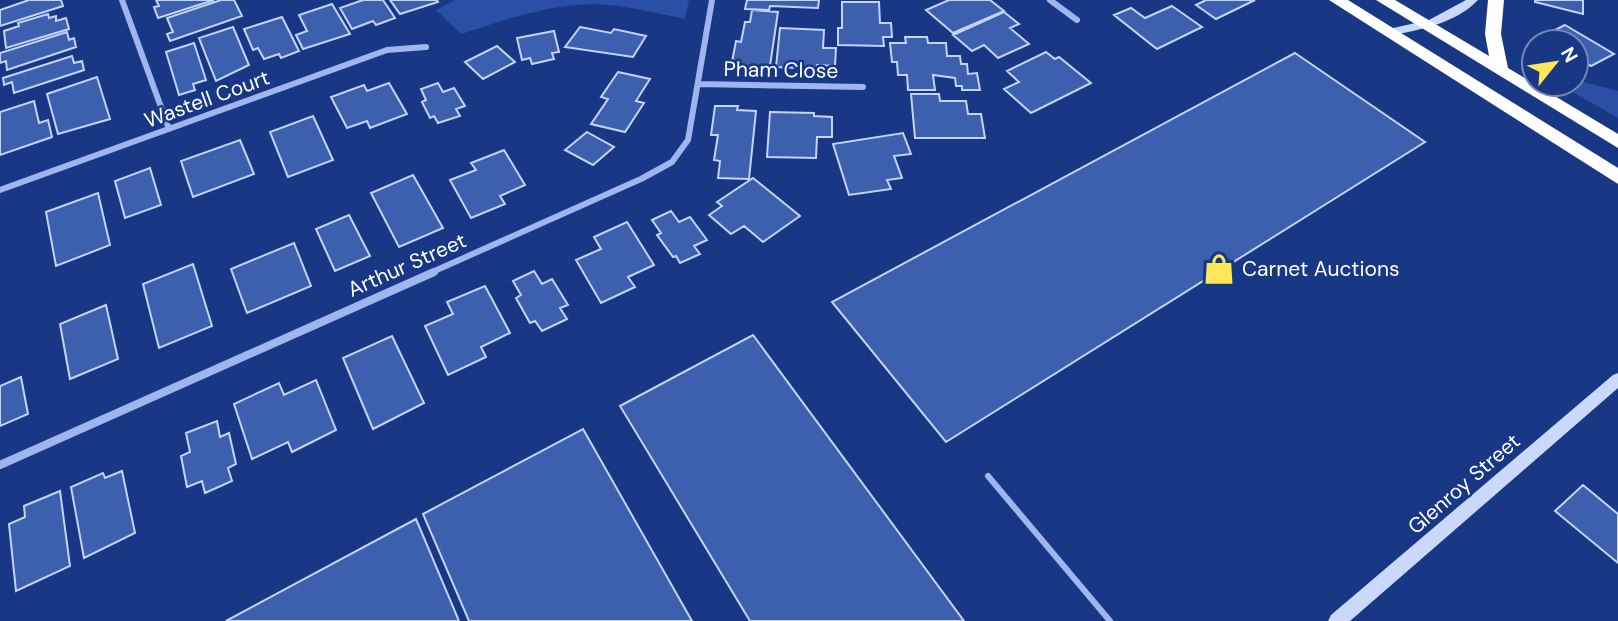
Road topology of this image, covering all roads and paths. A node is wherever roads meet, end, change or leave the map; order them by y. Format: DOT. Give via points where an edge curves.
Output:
graph roads {
  1 [pos="122,0"];
  2 [pos="712,0"];
  3 [pos="1050,0"];
  4 [pos="1337,0"];
  5 [pos="1473,0"];
  6 [pos="1496,0"];
  7 [pos="1395,3"];
  8 [pos="1077,20"];
  9 [pos="1428,26"];
  10 [pos="1388,33"];
  11 [pos="426,47"];
  12 [pos="1500,70"];
  13 [pos="698,83"];
  14 [pos="863,87"];
  15 [pos="169,129"];
  16 [pos="1618,142"];
  17 [pos="1618,177"];
  18 [pos="0,190"];
  19 [pos="1618,379"];
  20 [pos="0,465"];
  21 [pos="988,476"];
  22 [pos="1110,621"];
  23 [pos="1337,621"];
  1 -- 15 [label="street"];
  2 -- 13 [label="street, Arthur Street"];
  3 -- 8 [label="street"];
  4 -- 10 [label="highway"];
  5 -- 9 [label="street"];
  6 -- 12 [label="highway" via="1493,34"];
  7 -- 9 [label="highway"];
  7 -- 10 [label="highway"];
  9 -- 10 [label="street"];
  9 -- 12 [label="highway"];
  10 -- 17 [label="highway"];
  11 -- 15 [label="street, Wastell Court" via="387,50"];
  12 -- 16 [label="highway"];
  13 -- 14 [label="street, Pham Close"];
  13 -- 20 [label="street, Arthur Street" via="688,140 672,162 652,174"];
  15 -- 18 [label="street, Wastell Court"];
  19 -- 23 [label="street, Glenroy Street"];
  21 -- 22 [label="lane"];
}
